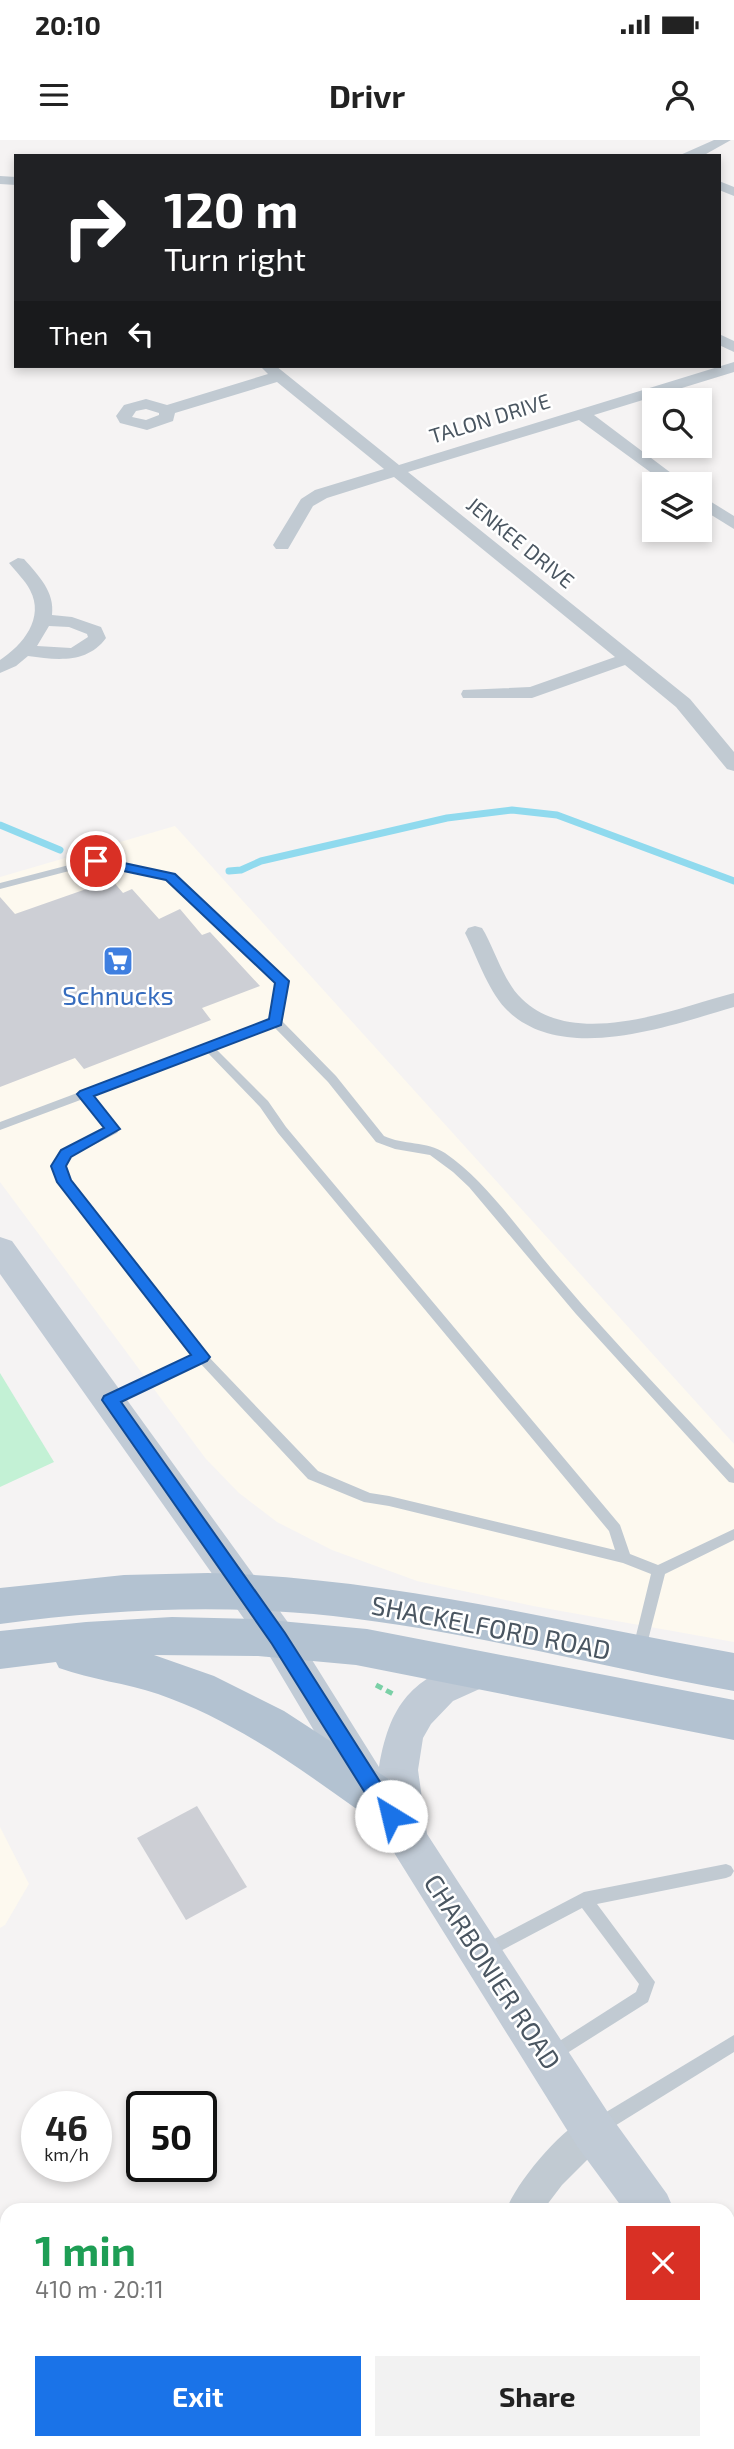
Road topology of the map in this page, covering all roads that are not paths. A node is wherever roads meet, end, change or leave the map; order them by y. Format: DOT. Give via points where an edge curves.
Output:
graph roads {
  1 [pos="724,140"];
  2 [pos="691,154"];
  3 [pos="734,368"];
  4 [pos="273,371"];
  5 [pos="167,410"];
  6 [pos="583,415"];
  7 [pos="395,472"];
  8 [pos="661,472"];
  9 [pos="712,508"];
  10 [pos="734,524"];
  11 [pos="282,545"];
  12 [pos="19,563"];
  13 [pos="43,620"];
  14 [pos="24,650"];
  15 [pos="628,658"];
  16 [pos="0,668"];
  17 [pos="470,694"];
  18 [pos="734,765"];
  19 [pos="0,887"];
  20 [pos="475,933"];
  21 [pos="734,1000"];
  22 [pos="276,1022"];
  23 [pos="208,1047"];
  24 [pos="85,1094"];
  25 [pos="0,1126"];
  26 [pos="0,1249"];
  27 [pos="202,1357"];
  28 [pos="110,1400"];
  29 [pos="734,1478"];
  30 [pos="734,1534"];
  31 [pos="624,1558"];
  32 [pos="659,1570"];
  33 [pos="246,1592"];
  34 [pos="0,1606"];
  35 [pos="279,1639"];
  36 [pos="14,1648"];
  37 [pos="638,1656"];
  38 [pos="481,1670"];
  39 [pos="734,1672"];
  40 [pos="734,1720"];
  41 [pos="374,1795"];
  42 [pos="407,1838"];
  43 [pos="726,1871"];
  44 [pos="584,1899"];
  45 [pos="480,1954"];
  46 [pos="734,2043"];
  47 [pos="547,2058"];
  48 [pos="593,2130"];
  49 [pos="528,2203"];
  50 [pos="645,2203"];
  1 -- 2 [label="street"];
  3 -- 6 [label="street, TALON DRIVE"];
  4 -- 5 [label="street"];
  4 -- 7 [label="street, JENKEE DRIVE"];
  6 -- 7 [label="street, TALON DRIVE"];
  6 -- 8 [label="street"];
  7 -- 11 [label="street, TALON DRIVE" via="321,494 307,503"];
  7 -- 15 [label="street, JENKEE DRIVE"];
  9 -- 10 [label="street"];
  12 -- 13 [label="street" via="40,589"];
  13 -- 14 [label="street"];
  13 -- 14 [label="street" via="86,626 97,638 80,652"];
  14 -- 16 [label="street"];
  15 -- 17 [label="street" via="533,692"];
  15 -- 18 [label="street, JENKEE DRIVE" via="683,703"];
  19 -- 22 [label="lane" via="96,861 170,877 282,981"];
  20 -- 21 [label="street" via="513,1004 537,1020 565,1030 632,1028"];
  22 -- 23 [label="lane"];
  22 -- 29 [label="lane" via="380,1139 440,1156 474,1187"];
  23 -- 24 [label="lane"];
  23 -- 31 [label="lane" via="264,1104 615,1529"];
  24 -- 25 [label="lane"];
  24 -- 27 [label="lane" via="113,1129 66,1154 58,1166 64,1182"];
  26 -- 28 [label="main road, CHARBONIER ROAD"];
  27 -- 28 [label="lane"];
  27 -- 31 [label="lane" via="313,1475 369,1498"];
  28 -- 33 [label="main road, CHARBONIER ROAD"];
  30 -- 32 [label="lane"];
  31 -- 32 [label="lane"];
  32 -- 37 [label="lane"];
  33 -- 34 [label="main road, SHACKELFORD ROAD" via="161,1592"];
  33 -- 35 [label="main road, CHARBONIER ROAD"];
  33 -- 37 [label="main road, SHACKELFORD ROAD" via="334,1598"];
  35 -- 36 [label="main road, SHACKELFORD ROAD" via="179,1634"];
  35 -- 38 [label="main road, SHACKELFORD ROAD" via="346,1645"];
  35 -- 41 [label="main road, CHARBONIER ROAD"];
  36 -- 41 [label="main road" via="120,1662 205,1691 299,1741"];
  37 -- 39 [label="main road, SHACKELFORD ROAD"];
  38 -- 40 [label="main road, SHACKELFORD ROAD" via="649,1707"];
  38 -- 42 [label="main road" via="439,1689 416,1712 404,1735 398,1770"];
  41 -- 42 [label="main road, CHARBONIER ROAD"];
  42 -- 45 [label="main road, CHARBONIER ROAD"];
  43 -- 44 [label="lane"];
  44 -- 45 [label="lane"];
  44 -- 47 [label="lane" via="647,1982 642,1997"];
  45 -- 47 [label="main road, CHARBONIER ROAD"];
  46 -- 48 [label="lane"];
  47 -- 48 [label="main road, CHARBONIER ROAD"];
  48 -- 49 [label="street" via="550,2173"];
  48 -- 50 [label="main road, CHARBONIER ROAD"];
}
